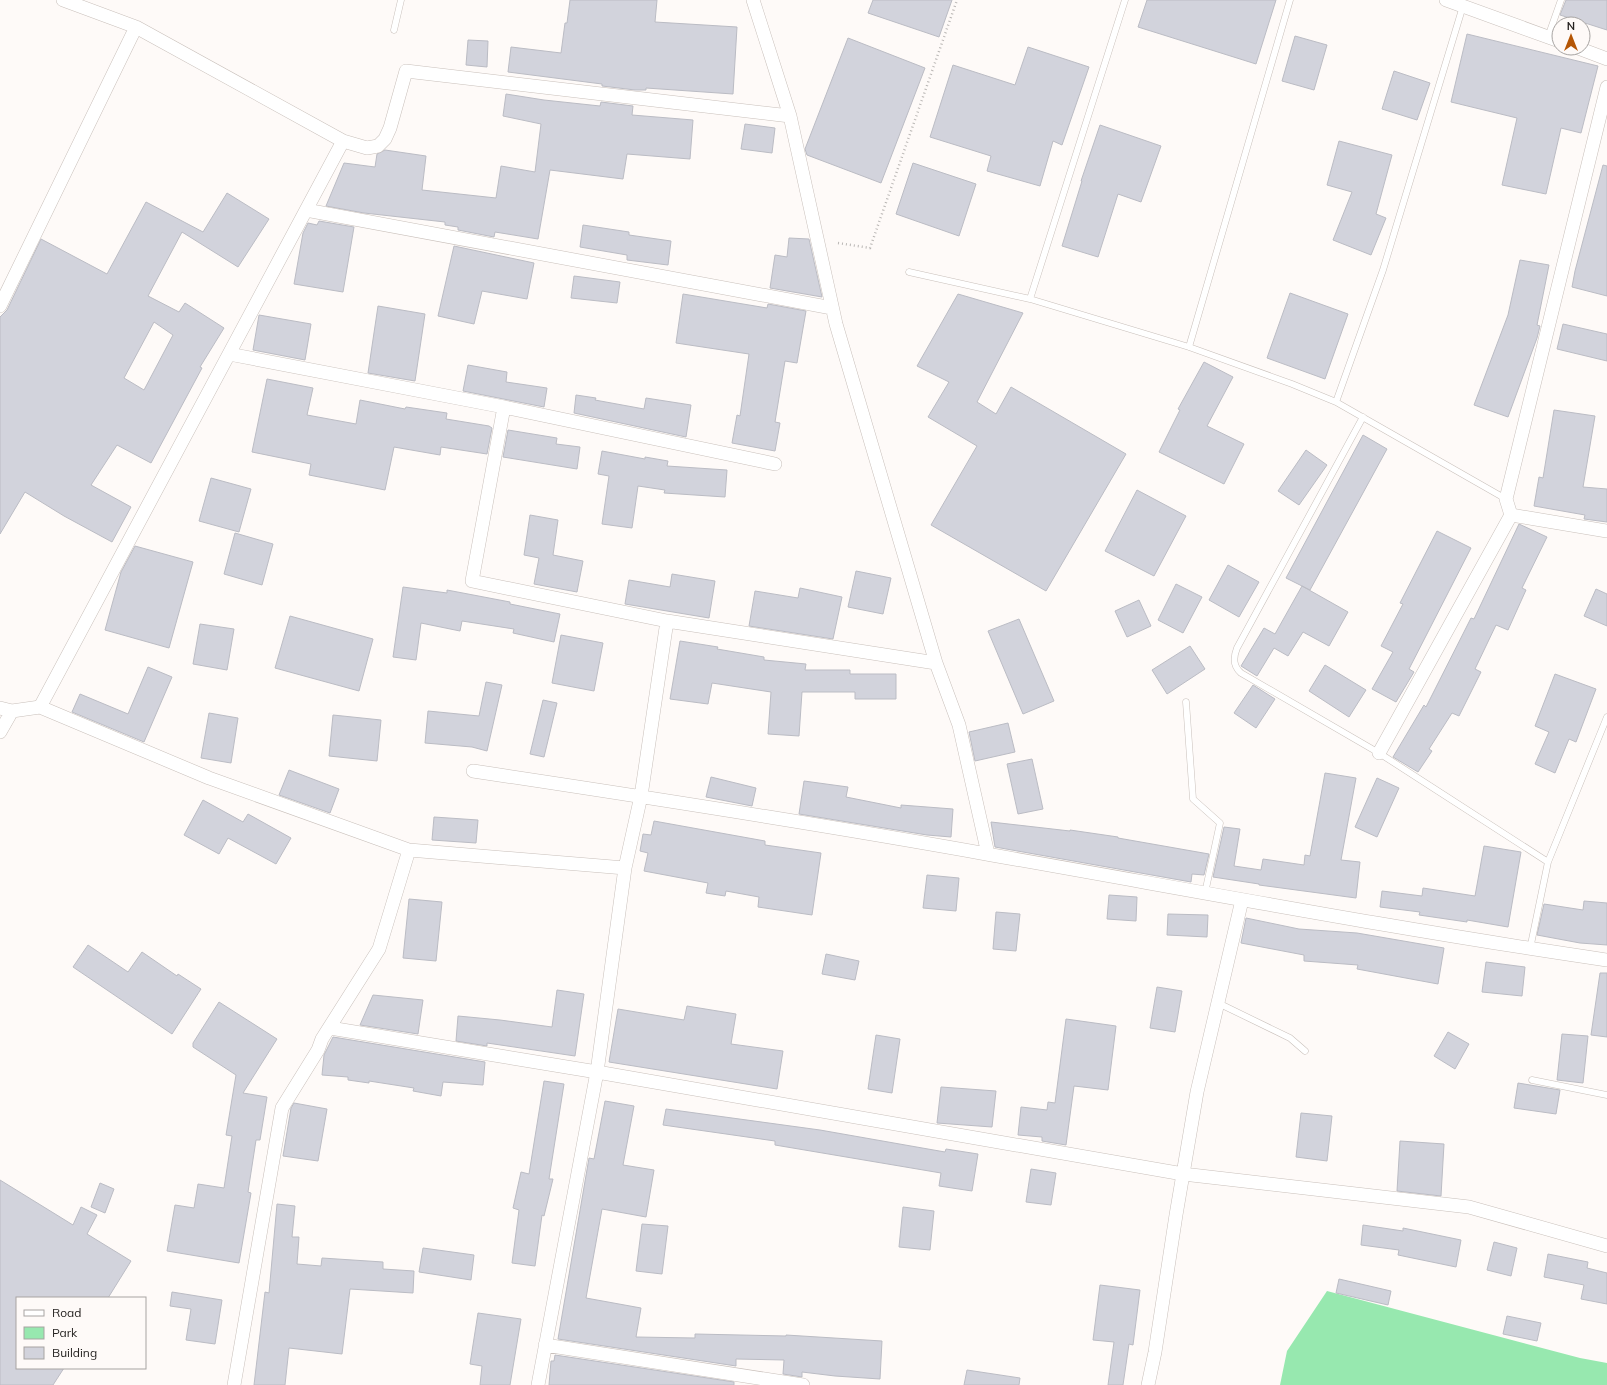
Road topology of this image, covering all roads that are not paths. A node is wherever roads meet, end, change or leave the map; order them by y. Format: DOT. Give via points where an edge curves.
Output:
graph roads {
  1 [pos="63,0"];
  2 [pos="401,0"];
  3 [pos="753,0"];
  4 [pos="1125,0"];
  5 [pos="1290,0"];
  6 [pos="1446,0"];
  7 [pos="1561,0"];
  8 [pos="1463,6"];
  9 [pos="1558,16"];
  10 [pos="136,27"];
  11 [pos="394,30"];
  12 [pos="1551,38"];
  13 [pos="1591,53"];
  14 [pos="1607,59"];
  15 [pos="1607,87"];
  16 [pos="790,116"];
  17 [pos="343,141"];
  18 [pos="306,210"];
  19 [pos="910,272"];
  20 [pos="1030,299"];
  21 [pos="0,306"];
  22 [pos="832,308"];
  23 [pos="1189,347"];
  24 [pos="229,354"];
  25 [pos="1336,402"];
  26 [pos="504,407"];
  27 [pos="1363,417"];
  28 [pos="775,464"];
  29 [pos="1506,499"];
  30 [pos="1511,515"];
  31 [pos="1607,531"];
  32 [pos="667,621"];
  33 [pos="936,663"];
  34 [pos="1186,702"];
  35 [pos="40,707"];
  36 [pos="6,710"];
  37 [pos="1607,717"];
  38 [pos="0,732"];
  39 [pos="1379,753"];
  40 [pos="473,771"];
  41 [pos="641,796"];
  42 [pos="409,850"];
  43 [pos="988,854"];
  44 [pos="1548,862"];
  45 [pos="625,868"];
  46 [pos="1205,893"];
  47 [pos="1242,900"];
  48 [pos="1530,949"];
  49 [pos="1607,960"];
  50 [pos="1218,1003"];
  51 [pos="330,1028"];
  52 [pos="1305,1050"];
  53 [pos="597,1072"];
  54 [pos="1532,1080"];
  55 [pos="1607,1095"];
  56 [pos="1183,1174"];
  57 [pos="1607,1246"];
  58 [pos="545,1344"];
  59 [pos="234,1385"];
  60 [pos="538,1385"];
  61 [pos="803,1385"];
  62 [pos="1148,1385"];
  1 -- 10 [label="street"];
  2 -- 11 [label="lane"];
  3 -- 16 [label="street"];
  4 -- 20 [label="lane"];
  5 -- 23 [label="lane"];
  6 -- 8 [label="street"];
  7 -- 9 [label="lane"];
  8 -- 12 [label="street"];
  8 -- 25 [label="lane" via="1383,270"];
  10 -- 17 [label="street"];
  10 -- 21 [label="street"];
  13 -- 14 [label="street"];
  15 -- 29 [label="street"];
  16 -- 17 [label="street" via="406,71 385,139 378,146 367,148"];
  16 -- 22 [label="street"];
  17 -- 18 [label="street"];
  18 -- 22 [label="street"];
  18 -- 24 [label="street"];
  19 -- 20 [label="lane"];
  20 -- 23 [label="lane"];
  22 -- 33 [label="street"];
  23 -- 25 [label="lane"];
  24 -- 26 [label="street"];
  24 -- 35 [label="street"];
  25 -- 27 [label="lane"];
  26 -- 28 [label="street"];
  26 -- 32 [label="street" via="472,581"];
  27 -- 29 [label="lane"];
  27 -- 39 [label="lane" via="1237,648 1234,660 1241,673"];
  29 -- 30 [label="street"];
  30 -- 31 [label="street"];
  30 -- 39 [label="street"];
  32 -- 33 [label="street"];
  32 -- 41 [label="street"];
  33 -- 43 [label="street" via="960,725"];
  34 -- 46 [label="lane" via="1193,799 1220,823"];
  35 -- 36 [label="street"];
  35 -- 42 [label="street" via="209,778"];
  36 -- 38 [label="street"];
  37 -- 44 [label="lane"];
  39 -- 44 [label="lane"];
  40 -- 41 [label="street"];
  41 -- 43 [label="street"];
  41 -- 45 [label="street"];
  42 -- 45 [label="street"];
  42 -- 51 [label="street" via="379,949"];
  43 -- 46 [label="street"];
  44 -- 48 [label="lane"];
  45 -- 53 [label="street"];
  46 -- 47 [label="street"];
  47 -- 48 [label="street"];
  47 -- 50 [label="street"];
  48 -- 49 [label="street"];
  50 -- 52 [label="lane" via="1290,1038"];
  50 -- 56 [label="street" via="1197,1092"];
  51 -- 53 [label="street"];
  51 -- 59 [label="street" via="282,1108"];
  53 -- 56 [label="street"];
  53 -- 58 [label="street"];
  54 -- 55 [label="lane"];
  56 -- 57 [label="street" via="1469,1207"];
  56 -- 62 [label="street"];
  58 -- 60 [label="street"];
  58 -- 61 [label="street"];
}
